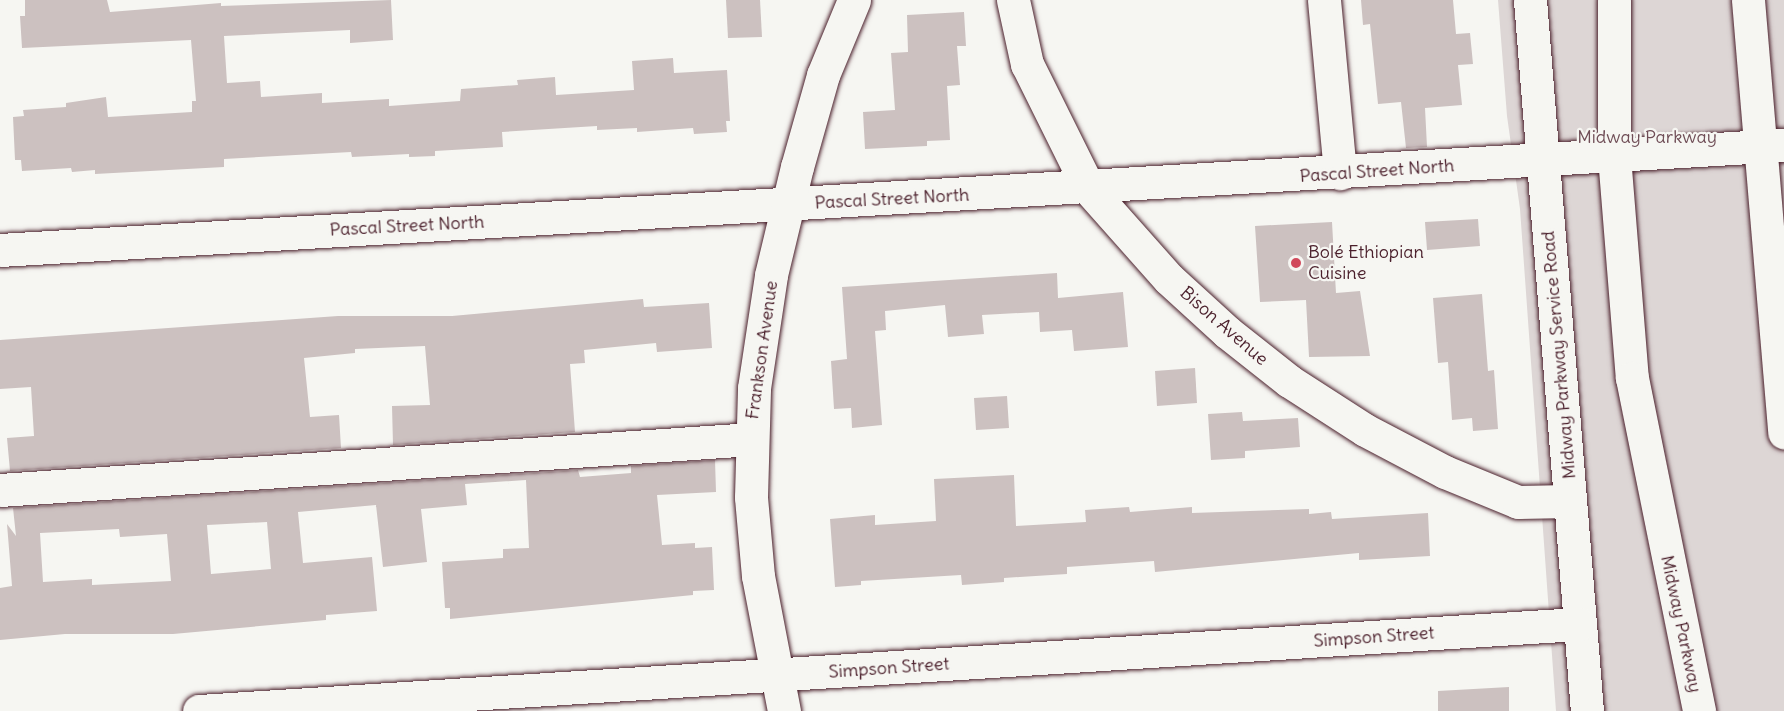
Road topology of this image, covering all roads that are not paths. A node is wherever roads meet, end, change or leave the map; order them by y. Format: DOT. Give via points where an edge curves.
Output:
graph roads {
  1 [pos="854,0"];
  2 [pos="1013,0"];
  3 [pos="1324,0"];
  4 [pos="1530,0"];
  5 [pos="1614,0"];
  6 [pos="1748,0"];
  7 [pos="1772,146"];
  8 [pos="1614,156"];
  9 [pos="1543,161"];
  10 [pos="1340,173"];
  11 [pos="1089,189"];
  12 [pos="787,205"];
  13 [pos="0,250"];
  14 [pos="1784,433"];
  15 [pos="751,439"];
  16 [pos="0,490"];
  17 [pos="1570,501"];
  18 [pos="1579,624"];
  19 [pos="776,675"];
  20 [pos="199,711"];
  21 [pos="784,711"];
  22 [pos="1587,711"];
  23 [pos="1699,711"];
  1 -- 12 [label="street, Frankson Avenue" via="820,86"];
  2 -- 11 [label="street, Bison Avenue" via="1027,64"];
  3 -- 10 [label="street"];
  4 -- 9 [label="street, Midway Parkway Service Road"];
  5 -- 8 [label="street, Midway Parkway"];
  6 -- 7 [label="street"];
  7 -- 8 [label="street, Pascal Street North"];
  7 -- 14 [label="street"];
  8 -- 9 [label="street, Pascal Street North"];
  8 -- 23 [label="street, Midway Parkway" via="1632,378"];
  9 -- 10 [label="street, Pascal Street North"];
  9 -- 17 [label="street, Midway Parkway Service Road"];
  10 -- 11 [label="street, Pascal Street North"];
  11 -- 12 [label="street, Pascal Street North"];
  11 -- 17 [label="street, Bison Avenue" via="1169,279 1289,381 1365,430 1446,472 1518,502"];
  12 -- 13 [label="street, Pascal Street North"];
  12 -- 15 [label="street, Frankson Avenue" via="762,325"];
  15 -- 16 [label="street"];
  15 -- 19 [label="street, Frankson Avenue" via="758,576"];
  17 -- 18 [label="street, Midway Parkway Service Road"];
  18 -- 19 [label="street, Simpson Street"];
  18 -- 22 [label="street, Midway Parkway Service Road"];
  19 -- 20 [label="street, Simpson Street"];
  19 -- 21 [label="street, Frankson Avenue"];
}
